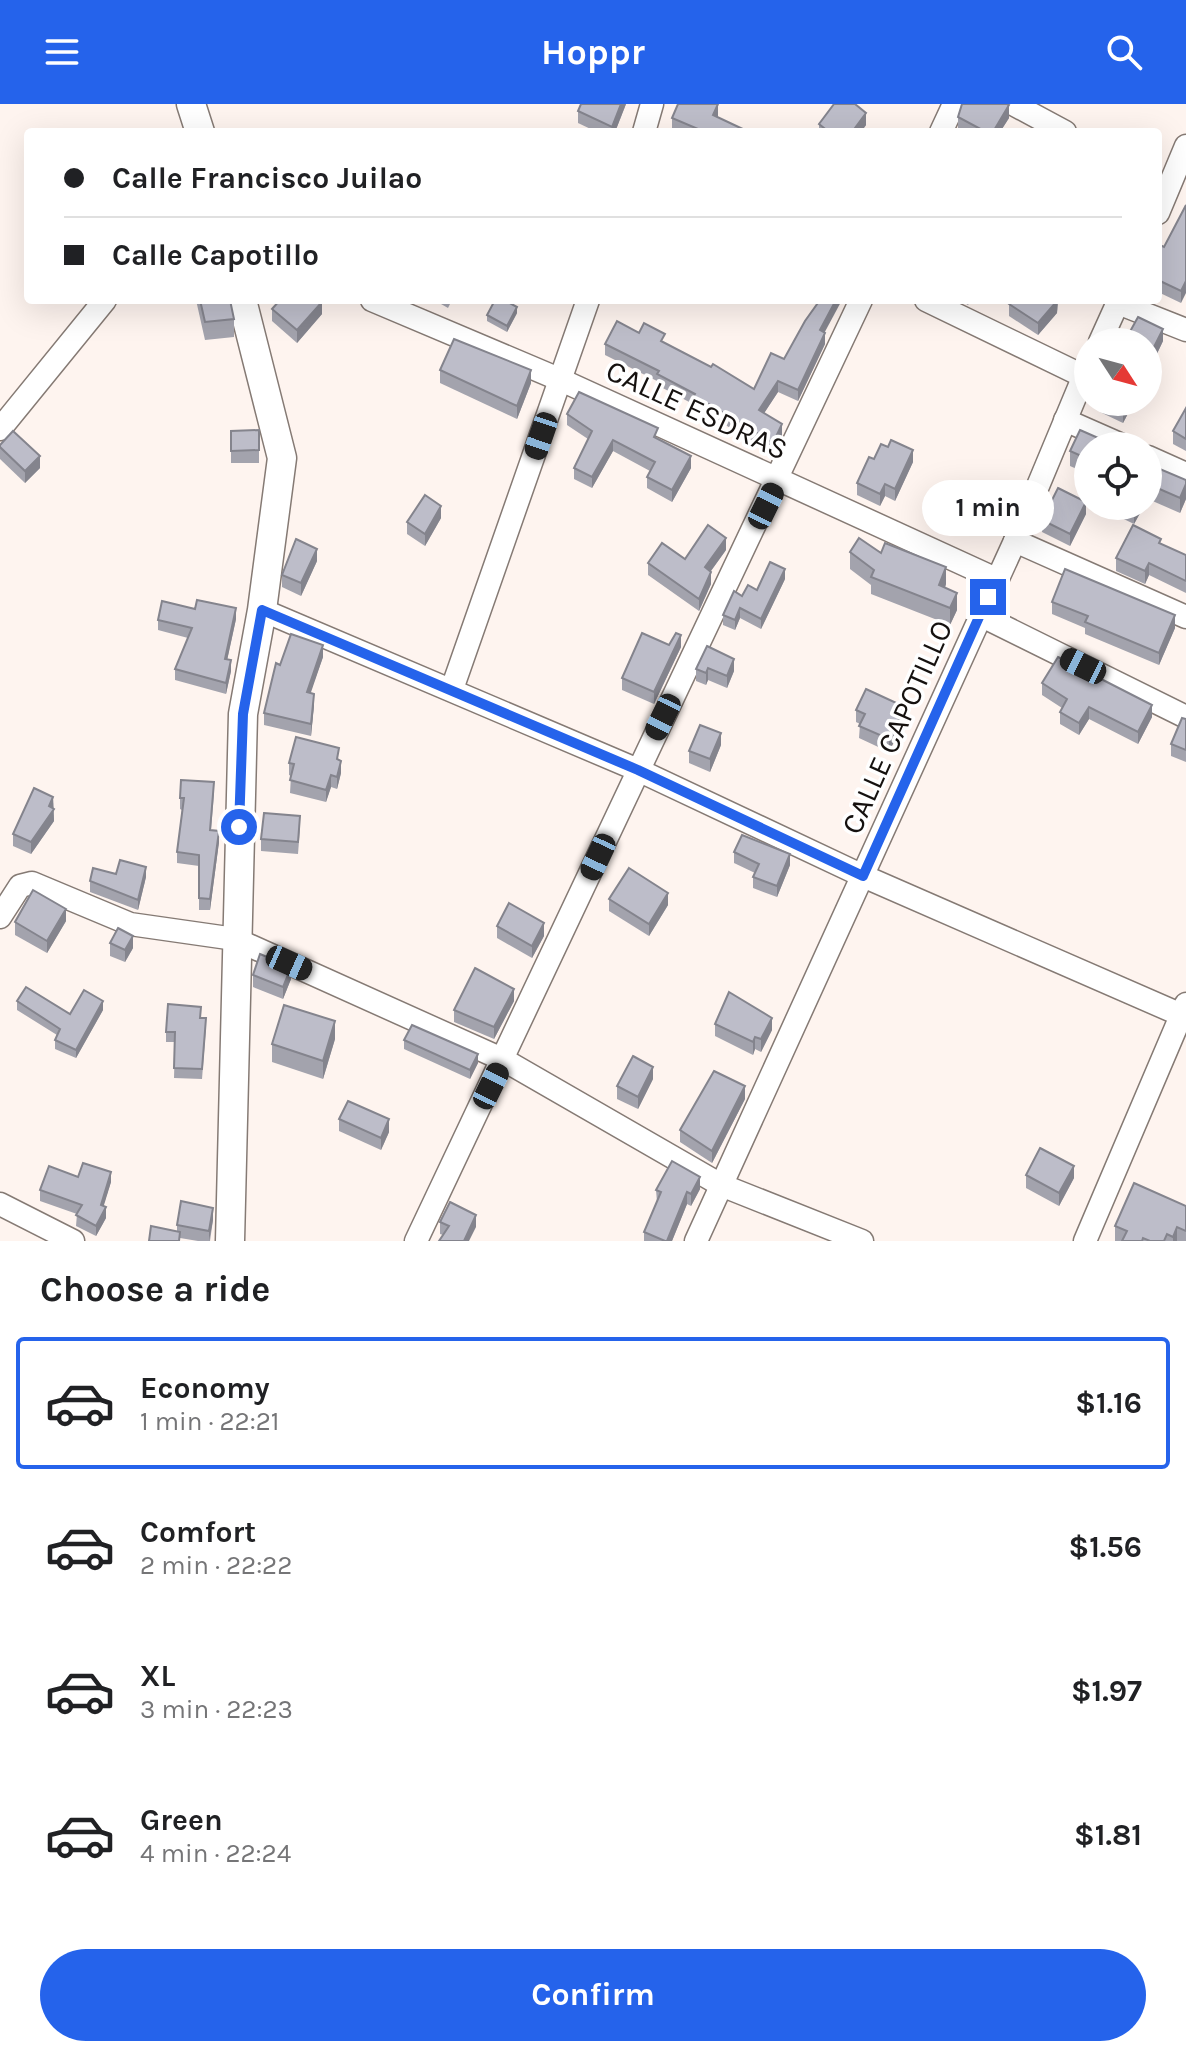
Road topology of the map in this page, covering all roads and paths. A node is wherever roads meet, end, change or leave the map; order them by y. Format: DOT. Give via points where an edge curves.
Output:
graph roads {
  1 [pos="191,104"];
  2 [pos="652,104"];
  3 [pos="954,104"];
  4 [pos="1013,104"];
  5 [pos="199,128"];
  6 [pos="645,128"];
  7 [pos="943,128"];
  8 [pos="1058,128"];
  9 [pos="1186,146"];
  10 [pos="1171,188"];
  11 [pos="102,304"];
  12 [pos="243,304"];
  13 [pos="381,304"];
  14 [pos="587,304"];
  15 [pos="859,304"];
  16 [pos="935,304"];
  17 [pos="1118,304"];
  18 [pos="1124,304"];
  19 [pos="1107,328"];
  20 [pos="1186,330"];
  21 [pos="1074,366"];
  22 [pos="561,380"];
  23 [pos="1074,399"];
  24 [pos="1065,420"];
  25 [pos="0,429"];
  26 [pos="1092,432"];
  27 [pos="1162,463"];
  28 [pos="1186,474"];
  29 [pos="779,480"];
  30 [pos="1015,541"];
  31 [pos="996,579"];
  32 [pos="262,610"];
  33 [pos="980,615"];
  34 [pos="1186,617"];
  35 [pos="452,689"];
  36 [pos="1186,717"];
  37 [pos="638,770"];
  38 [pos="863,876"];
  39 [pos="0,917"];
  40 [pos="235,939"];
  41 [pos="1184,1011"];
  42 [pos="504,1060"];
  43 [pos="721,1185"];
  44 [pos="0,1204"];
  45 [pos="73,1241"];
  46 [pos="230,1241"];
  47 [pos="416,1241"];
  48 [pos="696,1241"];
  49 [pos="862,1241"];
  50 [pos="1085,1241"];
  1 -- 5 [label="street"];
  2 -- 6 [label="street"];
  3 -- 7 [label="street"];
  4 -- 8 [label="street"];
  9 -- 10 [label="street"];
  11 -- 25 [label="street"];
  12 -- 32 [label="street" via="282,458"];
  13 -- 22 [label="street, CALLE ESDRAS"];
  14 -- 22 [label="street"];
  15 -- 29 [label="street"];
  16 -- 21 [label="street"];
  17 -- 19 [label="street"];
  18 -- 20 [label="street"];
  22 -- 29 [label="street, CALLE ESDRAS"];
  22 -- 35 [label="street"];
  23 -- 24 [label="street, CALLE CAPOTILLO"];
  24 -- 26 [label="street"];
  24 -- 30 [label="street, CALLE CAPOTILLO"];
  27 -- 28 [label="street"];
  29 -- 31 [label="street, CALLE ESDRAS"];
  29 -- 37 [label="street"];
  30 -- 31 [label="street, CALLE CAPOTILLO"];
  30 -- 34 [label="street"];
  31 -- 33 [label="street, CALLE CAPOTILLO"];
  32 -- 35 [label="street"];
  32 -- 40 [label="street" via="243,714"];
  33 -- 36 [label="street"];
  33 -- 38 [label="street, CALLE CAPOTILLO"];
  35 -- 37 [label="street"];
  37 -- 38 [label="street"];
  37 -- 42 [label="street"];
  38 -- 41 [label="street"];
  38 -- 43 [label="street, CALLE CAPOTILLO"];
  39 -- 40 [label="street" via="20,886 32,883 130,924"];
  40 -- 42 [label="street"];
  40 -- 46 [label="street"];
  41 -- 50 [label="street"];
  42 -- 43 [label="street"];
  42 -- 47 [label="street"];
  43 -- 48 [label="street, CALLE CAPOTILLO"];
  43 -- 49 [label="street"];
  44 -- 45 [label="street"];
}
